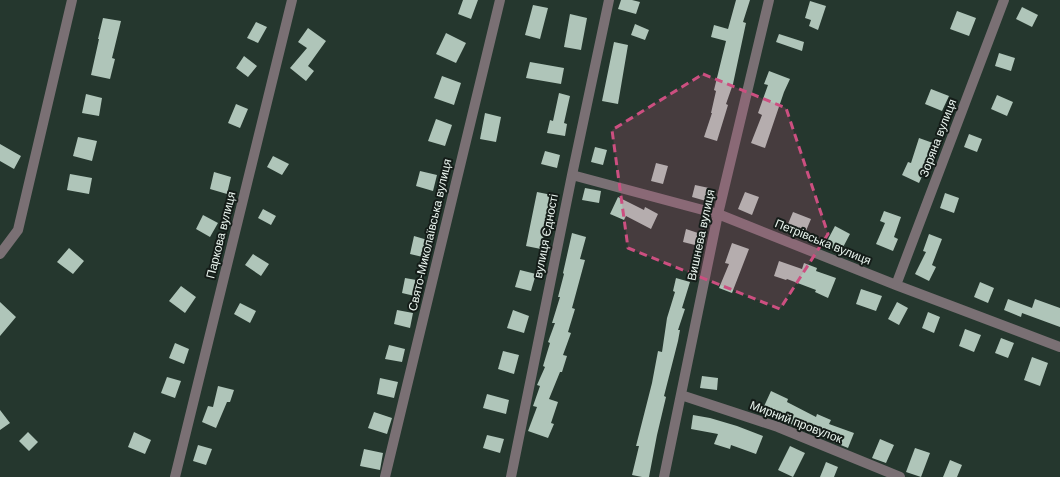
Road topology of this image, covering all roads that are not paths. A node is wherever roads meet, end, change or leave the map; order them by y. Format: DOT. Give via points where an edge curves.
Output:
graph roads {
  1 [pos="72,0"];
  2 [pos="292,0"];
  3 [pos="500,0"];
  4 [pos="609,0"];
  5 [pos="769,0"];
  6 [pos="1004,0"];
  7 [pos="572,175"];
  8 [pos="718,214"];
  9 [pos="0,254"];
  10 [pos="896,285"];
  11 [pos="1060,347"];
  12 [pos="681,395"];
  13 [pos="175,477"];
  14 [pos="385,477"];
  15 [pos="511,477"];
  16 [pos="664,477"];
  17 [pos="900,477"];
  1 -- 9 [label="street" via="18,230"];
  2 -- 13 [label="street, Паркова вулиця"];
  3 -- 14 [label="street, Свято-Миколаївська вулиця"];
  4 -- 7 [label="street, вулиця Єдності"];
  5 -- 8 [label="street, Вишнева вулиця"];
  6 -- 10 [label="street, Зоряна вулиця"];
  7 -- 8 [label="street, Петрівська вулиця"];
  7 -- 15 [label="street, вулиця Єдності"];
  8 -- 10 [label="street, Петрівська вулиця"];
  8 -- 12 [label="street, Вишнева вулиця"];
  10 -- 11 [label="street, Петрівська вулиця"];
  12 -- 16 [label="street, Вишнева вулиця"];
  12 -- 17 [label="street, Мирний провулок" via="778,427"];
}
